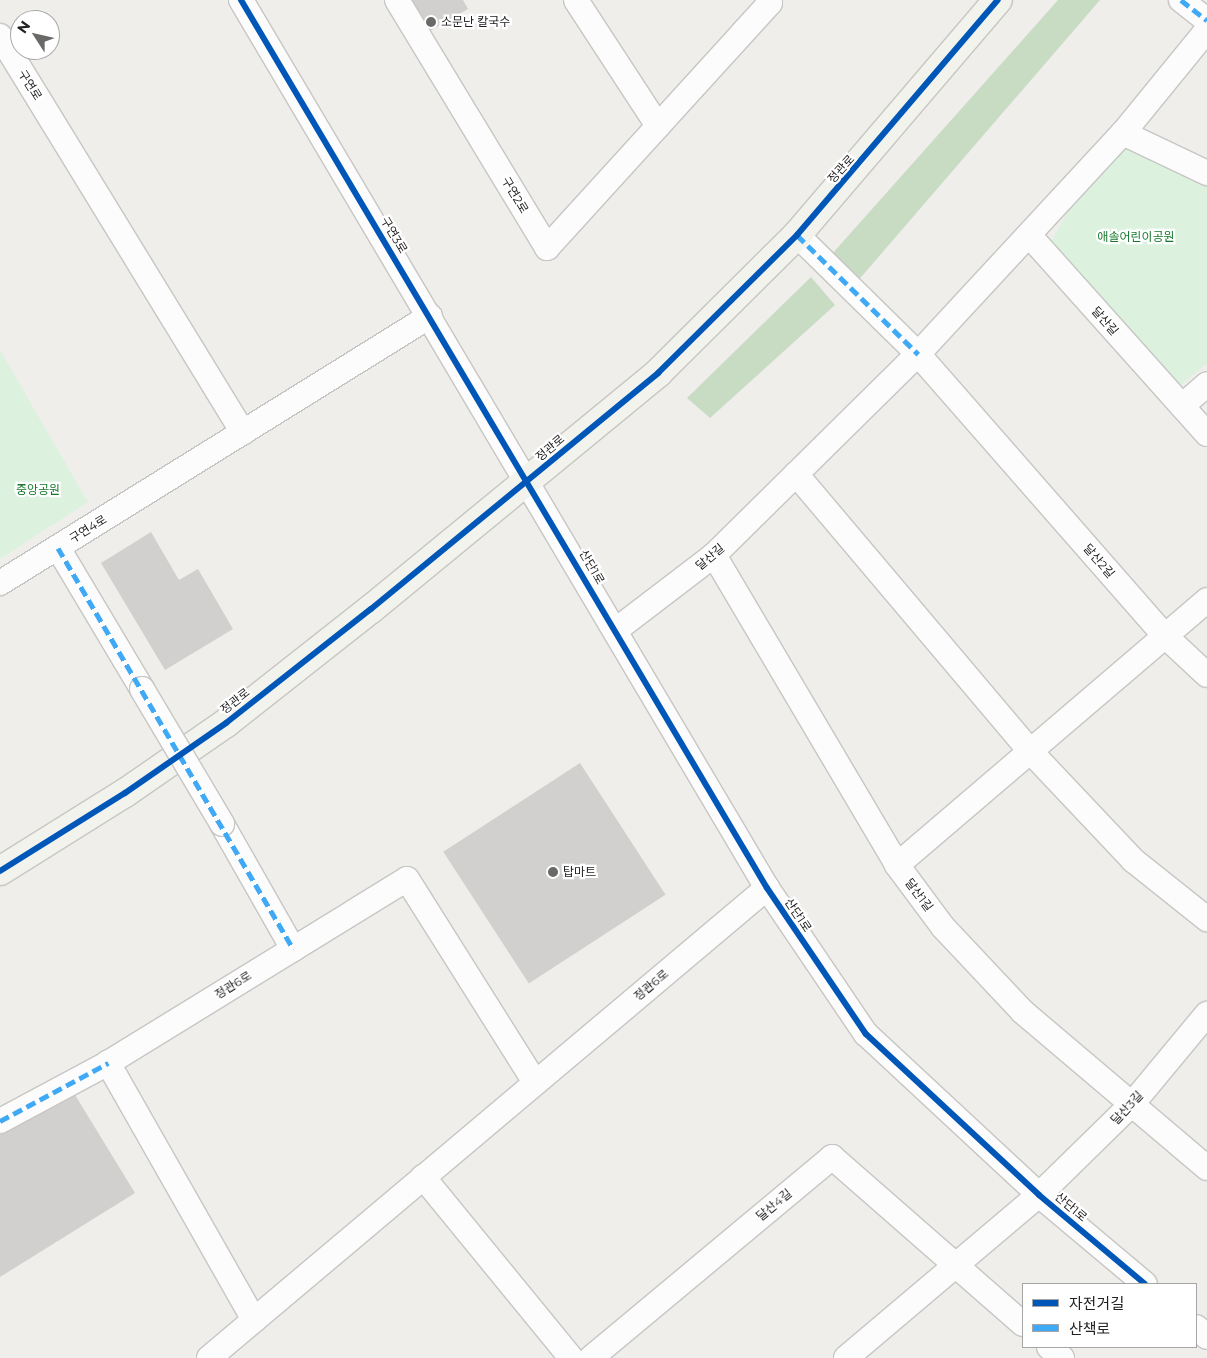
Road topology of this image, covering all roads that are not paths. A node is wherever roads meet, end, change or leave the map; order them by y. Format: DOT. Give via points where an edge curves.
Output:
graph roads {
  1 [pos="241,0"];
  2 [pos="397,0"];
  3 [pos="576,0"];
  4 [pos="998,0"];
  5 [pos="1181,0"];
  6 [pos="770,1"];
  7 [pos="1207,20"];
  8 [pos="1207,30"];
  9 [pos="0,36"];
  10 [pos="658,126"];
  11 [pos="1123,133"];
  12 [pos="1207,173"];
  13 [pos="797,235"];
  14 [pos="1029,235"];
  15 [pos="430,316"];
  16 [pos="918,354"];
  17 [pos="1207,384"];
  18 [pos="1182,406"];
  19 [pos="243,432"];
  20 [pos="1207,434"];
  21 [pos="796,474"];
  22 [pos="528,481"];
  23 [pos="58,548"];
  24 [pos="714,555"];
  25 [pos="0,583"];
  26 [pos="1207,600"];
  27 [pos="616,630"];
  28 [pos="1165,636"];
  29 [pos="1207,675"];
  30 [pos="1030,751"];
  31 [pos="897,865"];
  32 [pos="0,871"];
  33 [pos="766,888"];
  34 [pos="1207,919"];
  35 [pos="292,949"];
  36 [pos="1207,1014"];
  37 [pos="108,1063"];
  38 [pos="535,1082"];
  39 [pos="1133,1103"];
  40 [pos="0,1121"];
  41 [pos="1207,1168"];
  42 [pos="423,1177"];
  43 [pos="1039,1195"];
  44 [pos="956,1265"];
  45 [pos="1144,1283"];
  46 [pos="254,1320"];
  47 [pos="1022,1323"];
  48 [pos="1197,1328"];
  49 [pos="1207,1337"];
  50 [pos="1050,1348"];
  51 [pos="209,1358"];
  52 [pos="571,1358"];
  53 [pos="591,1358"];
  54 [pos="846,1358"];
  55 [pos="1062,1358"];
  1 -- 15 [label="street, 구연3로"];
  2 -- 10 [label="street, 구연2로" via="547,248"];
  3 -- 10 [label="street"];
  4 -- 13 [label="street, 정관로"];
  5 -- 7 [label="street"];
  6 -- 10 [label="street, 구연2로"];
  8 -- 11 [label="street, 달산길"];
  9 -- 19 [label="street, 구연로"];
  11 -- 12 [label="street"];
  11 -- 14 [label="street, 달산길"];
  13 -- 16 [label="street"];
  13 -- 22 [label="street, 정관로" via="658,373"];
  14 -- 16 [label="street, 달산길"];
  14 -- 18 [label="street, 달산길"];
  15 -- 19 [label="street"];
  15 -- 22 [label="street, 구연3로"];
  16 -- 21 [label="street, 달산길"];
  16 -- 28 [label="street, 달산2길"];
  17 -- 18 [label="street"];
  18 -- 20 [label="street"];
  19 -- 23 [label="street, 구연4로"];
  21 -- 24 [label="street, 달산길"];
  21 -- 30 [label="street"];
  22 -- 27 [label="street, 산단1로"];
  22 -- 32 [label="street, 정관로" via="226,723 125,793"];
  23 -- 25 [label="street, 구연4로"];
  23 -- 35 [label="street, bridge" via="222,824"];
  24 -- 27 [label="street, 달산길"];
  24 -- 31 [label="street, 달산1길"];
  26 -- 28 [label="street"];
  27 -- 33 [label="street, 산단1로"];
  28 -- 29 [label="street, 달산2길"];
  28 -- 30 [label="street"];
  30 -- 31 [label="street"];
  30 -- 34 [label="street" via="1133,860"];
  31 -- 39 [label="street, 달산1길" via="943,927 1023,1012"];
  33 -- 38 [label="street, 정관6로"];
  33 -- 43 [label="street, 산단1로" via="866,1034"];
  35 -- 37 [label="street, 정관6로"];
  35 -- 38 [label="street, 정관6로" via="407,879"];
  36 -- 39 [label="street, 달산3길"];
  37 -- 40 [label="street, 정관6로"];
  37 -- 46 [label="street"];
  38 -- 42 [label="street, 정관6로"];
  39 -- 41 [label="street, 달산1길"];
  39 -- 43 [label="street, 달산3길"];
  42 -- 46 [label="street, 정관6로"];
  42 -- 52 [label="street"];
  43 -- 44 [label="street, 달산3길"];
  43 -- 45 [label="street, 산단1로"];
  44 -- 47 [label="street, 달산4길"];
  44 -- 53 [label="street, 달산4길" via="832,1157"];
  44 -- 54 [label="street"];
  46 -- 51 [label="street, 정관6로"];
  48 -- 49 [label="street"];
  50 -- 55 [label="street"];
}
